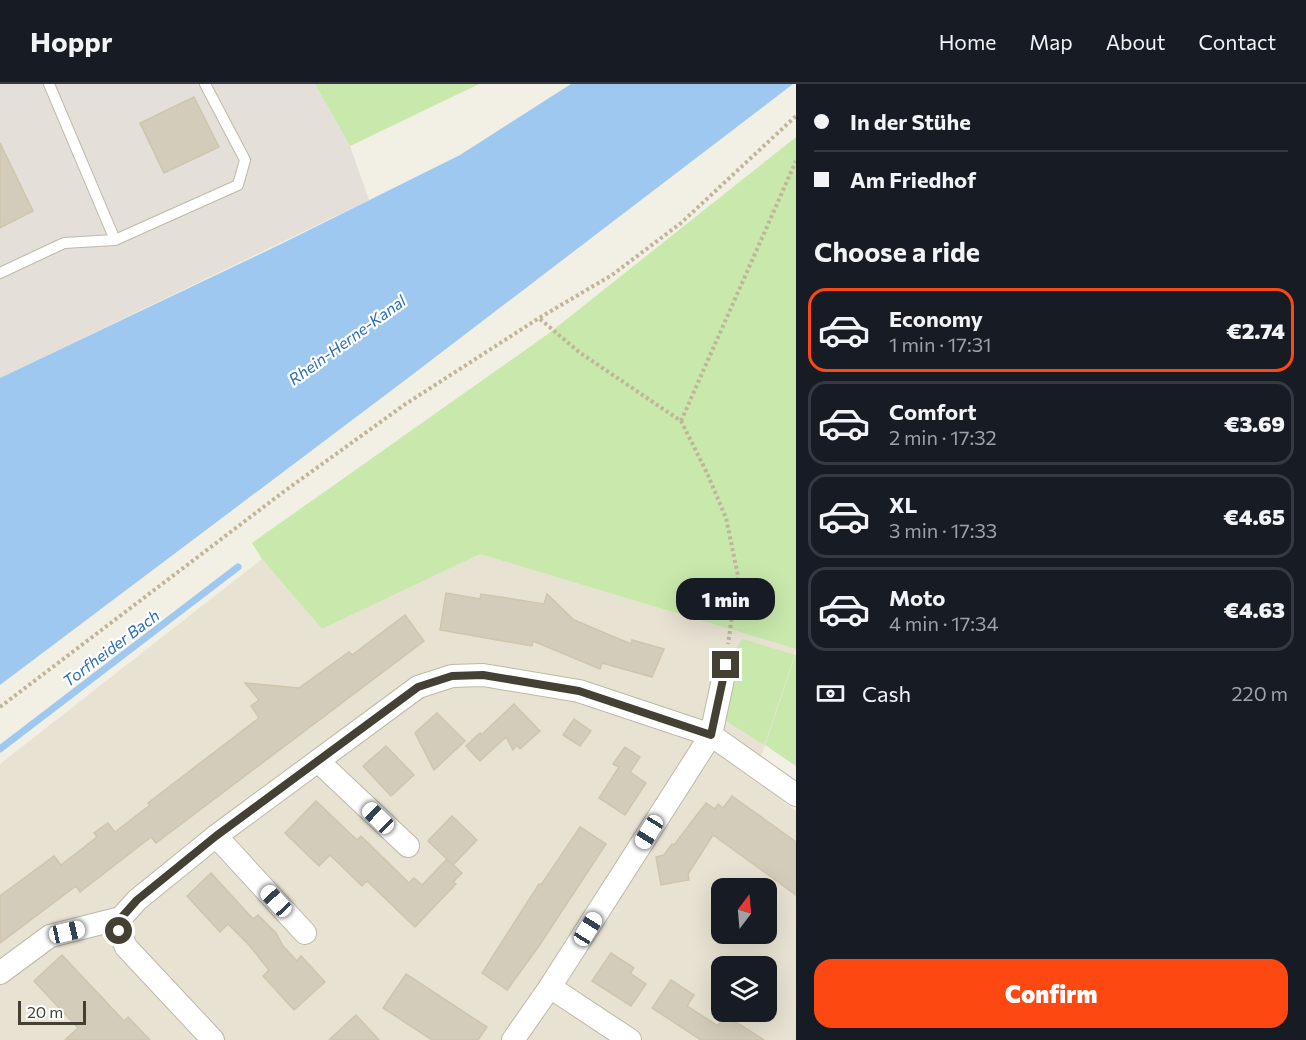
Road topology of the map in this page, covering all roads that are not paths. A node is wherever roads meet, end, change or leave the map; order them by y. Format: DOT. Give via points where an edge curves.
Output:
graph roads {
  1 [pos="50,84"];
  2 [pos="205,84"];
  3 [pos="116,240"];
  4 [pos="0,273"];
  5 [pos="726,665"];
  6 [pos="711,735"];
  7 [pos="318,761"];
  8 [pos="796,795"];
  9 [pos="216,836"];
  10 [pos="408,846"];
  11 [pos="121,918"];
  12 [pos="305,933"];
  13 [pos="0,974"];
  14 [pos="550,987"];
  15 [pos="213,1040"];
  16 [pos="513,1040"];
  17 [pos="630,1040"];
  1 -- 3 [label="lane"];
  2 -- 3 [label="lane" via="245,160 238,185"];
  3 -- 4 [label="lane" via="64,243"];
  5 -- 6 [label="street"];
  6 -- 7 [label="street" via="579,691 483,675 452,676 418,687"];
  6 -- 8 [label="street"];
  6 -- 14 [label="street"];
  7 -- 9 [label="street"];
  7 -- 10 [label="street"];
  9 -- 11 [label="street" via="137,900"];
  9 -- 12 [label="street"];
  11 -- 13 [label="street" via="50,936"];
  11 -- 15 [label="street" via="119,931 126,947"];
  14 -- 16 [label="street"];
  14 -- 17 [label="street"];
}
